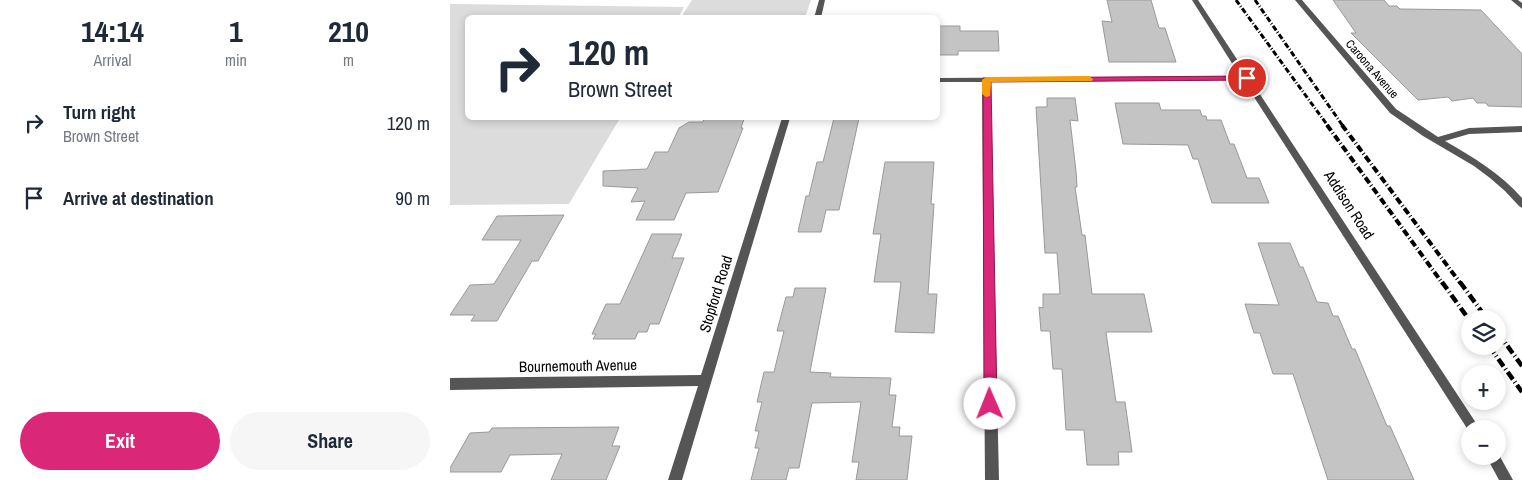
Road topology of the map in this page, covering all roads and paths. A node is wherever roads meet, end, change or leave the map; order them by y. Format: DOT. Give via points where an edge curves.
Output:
graph roads {
  1 [pos="822,0"];
  2 [pos="1196,0"];
  3 [pos="1298,0"];
  4 [pos="1514,0"];
  5 [pos="1522,7"];
  6 [pos="817,15"];
  7 [pos="1247,78"];
  8 [pos="940,80"];
  9 [pos="986,80"];
  10 [pos="785,120"];
  11 [pos="1522,129"];
  12 [pos="1439,140"];
  13 [pos="1522,204"];
  14 [pos="706,380"];
  15 [pos="450,384"];
  16 [pos="1468,420"];
  17 [pos="1497,465"];
  18 [pos="675,480"];
  19 [pos="992,480"];
  20 [pos="1506,480"];
  1 -- 6 [label="street"];
  2 -- 7 [label="street, Addison Road"];
  3 -- 12 [label="street, Caroona Avenue" via="1393,111 1412,126"];
  4 -- 5 [label="street"];
  7 -- 9 [label="street"];
  7 -- 16 [label="street, Addison Road"];
  8 -- 9 [label="street"];
  9 -- 19 [label="street"];
  10 -- 14 [label="street, Stopford Road"];
  11 -- 12 [label="street" via="1454,133"];
  12 -- 13 [label="street, Caroona Avenue" via="1484,167"];
  14 -- 15 [label="street, Bournemouth Avenue"];
  14 -- 18 [label="street, Stopford Road"];
  17 -- 20 [label="street"];
}
